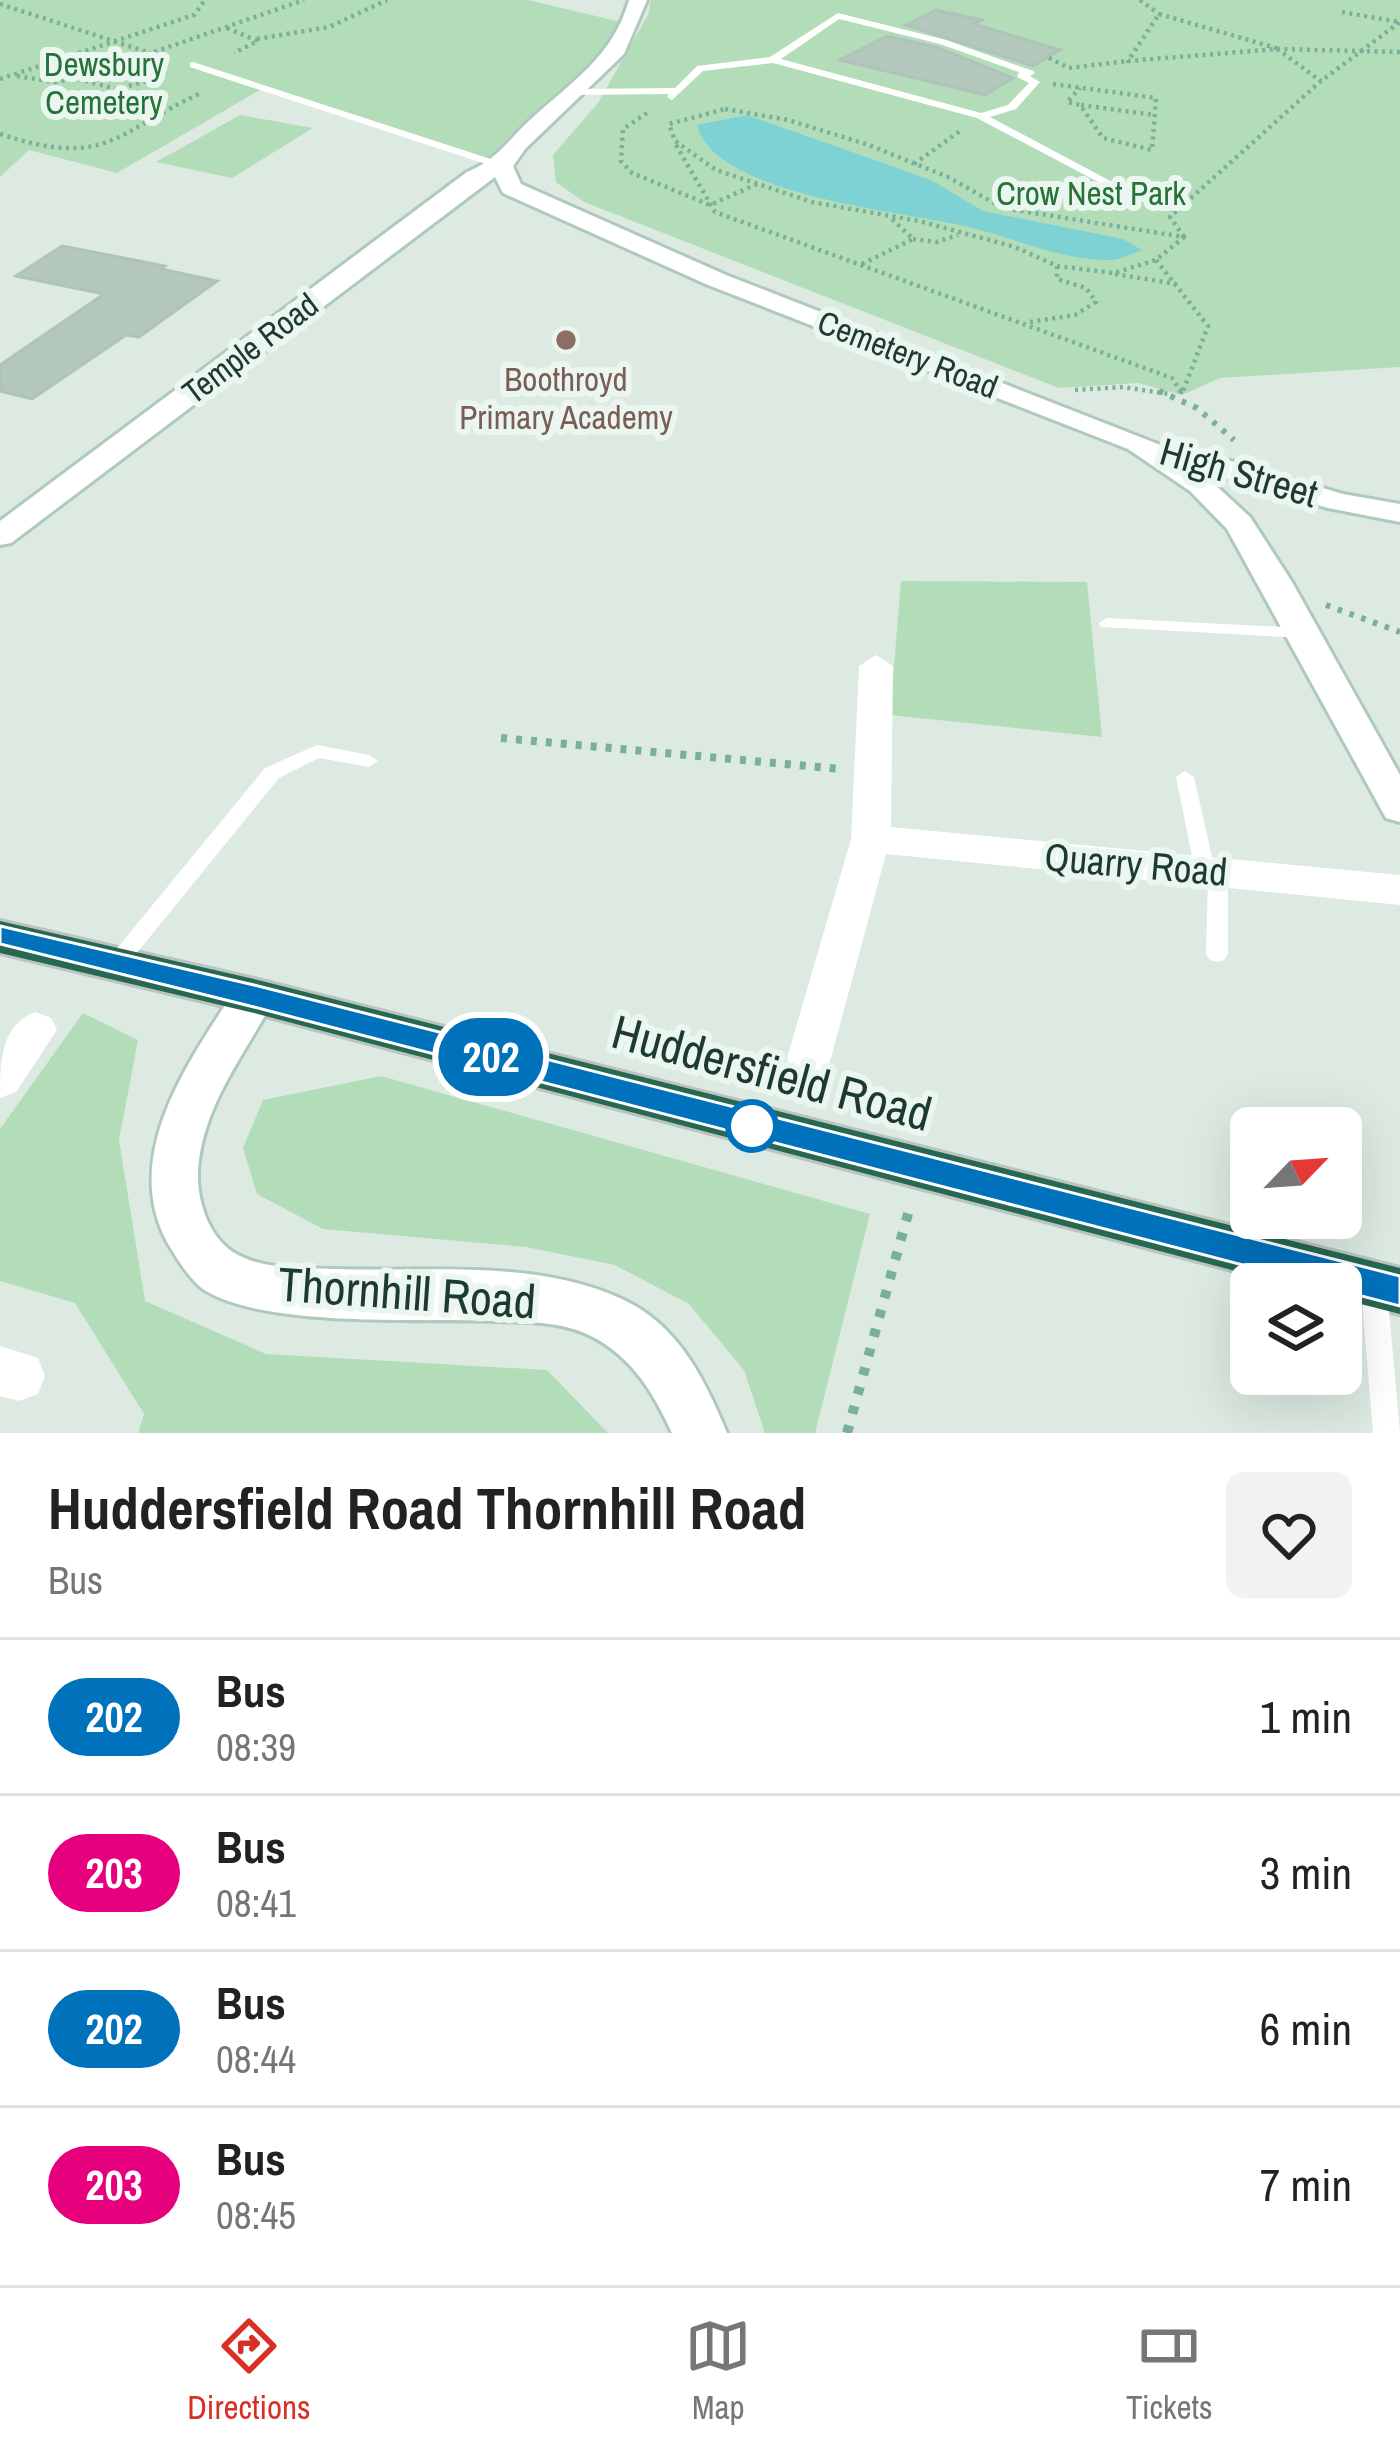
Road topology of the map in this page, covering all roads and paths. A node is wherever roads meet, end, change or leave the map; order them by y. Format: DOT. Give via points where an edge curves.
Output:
graph roads {
  1 [pos="205,0"];
  2 [pos="304,0"];
  3 [pos="387,0"];
  4 [pos="638,0"];
  5 [pos="1140,0"];
  6 [pos="0,4"];
  7 [pos="1342,12"];
  8 [pos="1159,14"];
  9 [pos="1400,22"];
  10 [pos="225,28"];
  11 [pos="257,39"];
  12 [pos="116,42"];
  13 [pos="1276,48"];
  14 [pos="1369,48"];
  15 [pos="1400,52"];
  16 [pos="150,53"];
  17 [pos="230,55"];
  18 [pos="137,58"];
  19 [pos="773,60"];
  20 [pos="1129,61"];
  21 [pos="193,65"];
  22 [pos="167,68"];
  23 [pos="17,76"];
  24 [pos="1028,77"];
  25 [pos="0,79"];
  26 [pos="76,79"];
  27 [pos="243,80"];
  28 [pos="1321,82"];
  29 [pos="1081,88"];
  30 [pos="573,92"];
  31 [pos="674,94"];
  32 [pos="1080,105"];
  33 [pos="981,116"];
  34 [pos="1154,116"];
  35 [pos="0,134"];
  36 [pos="675,141"];
  37 [pos="913,165"];
  38 [pos="502,166"];
  39 [pos="758,184"];
  40 [pos="1140,200"];
  41 [pos="710,205"];
  42 [pos="889,216"];
  43 [pos="963,233"];
  44 [pos="1184,237"];
  45 [pos="913,239"];
  46 [pos="1156,260"];
  47 [pos="861,265"];
  48 [pos="1057,266"];
  49 [pos="1114,273"];
  50 [pos="1176,284"];
  51 [pos="1026,323"];
  52 [pos="1182,395"];
  53 [pos="1027,400"];
  54 [pos="1138,443"];
  55 [pos="1249,475"];
  56 [pos="1339,502"];
  57 [pos="1224,507"];
  58 [pos="1400,513"];
  59 [pos="0,536"];
  60 [pos="1280,588"];
  61 [pos="1107,623"];
  62 [pos="1400,632"];
  63 [pos="1304,633"];
  64 [pos="876,666"];
  65 [pos="501,738"];
  66 [pos="369,760"];
  67 [pos="872,772"];
  68 [pos="1185,777"];
  69 [pos="1400,808"];
  70 [pos="871,839"];
  71 [pos="1211,872"];
  72 [pos="1400,890"];
  73 [pos="0,937"];
  74 [pos="1216,954"];
  75 [pos="116,964"];
  76 [pos="254,996"];
  77 [pos="35,1030"];
  78 [pos="809,1058"];
  79 [pos="0,1079"];
  80 [pos="920,1169"];
  81 [pos="1391,1294"];
  82 [pos="700,1433"];
  83 [pos="847,1433"];
  84 [pos="1387,1433"];
  1 -- 12 [label="path" via="194,15"];
  2 -- 10 [label="path"];
  3 -- 11 [label="path" via="329,27"];
  4 -- 30 [label="main road" via="624,47"];
  5 -- 8 [label="path"];
  6 -- 12 [label="path"];
  7 -- 9 [label="path"];
  8 -- 13 [label="path"];
  8 -- 20 [label="path"];
  9 -- 14 [label="path"];
  10 -- 11 [label="path"];
  10 -- 16 [label="path"];
  11 -- 17 [label="path"];
  12 -- 16 [label="path"];
  12 -- 23 [label="path"];
  13 -- 14 [label="path"];
  13 -- 20 [label="path"];
  13 -- 28 [label="path"];
  14 -- 15 [label="path"];
  14 -- 28 [label="path"];
  16 -- 18 [label="path"];
  18 -- 22 [label="path"];
  18 -- 26 [label="path"];
  19 -- 24 [label="lane" via="838,16 943,42"];
  19 -- 31 [label="lane" via="700,68"];
  19 -- 33 [label="lane"];
  20 -- 24 [label="path"];
  21 -- 22 [label="path"];
  21 -- 27 [label="lane"];
  22 -- 26 [label="path" via="128,87"];
  23 -- 25 [label="path"];
  23 -- 26 [label="path"];
  24 -- 29 [label="path"];
  24 -- 33 [label="lane" via="1012,106"];
  27 -- 35 [label="path" via="171,106 117,141 70,149"];
  27 -- 38 [label="lane"];
  28 -- 44 [label="path" via="1170,217"];
  29 -- 32 [label="path" via="1066,102"];
  29 -- 34 [label="path" via="1156,98"];
  30 -- 31 [label="lane"];
  30 -- 38 [label="main road" via="518,139"];
  31 -- 41 [label="path" via="622,129 621,160 632,173"];
  32 -- 34 [label="path"];
  32 -- 34 [label="path" via="1102,138 1143,151 1152,150"];
  33 -- 37 [label="path"];
  33 -- 40 [label="lane"];
  36 -- 37 [label="path" via="670,124 725,109 765,111"];
  36 -- 39 [label="path" via="716,170"];
  36 -- 41 [label="path"];
  37 -- 44 [label="path" via="981,190 1003,208"];
  38 -- 53 [label="main road, Cemetery Road" via="511,188 555,210"];
  38 -- 59 [label="main road, Temple Road" via="475,177"];
  39 -- 41 [label="path"];
  39 -- 42 [label="path"];
  41 -- 47 [label="path"];
  42 -- 43 [label="path"];
  42 -- 45 [label="path"];
  43 -- 45 [label="path"];
  43 -- 48 [label="path"];
  44 -- 46 [label="path"];
  45 -- 47 [label="path"];
  46 -- 49 [label="path"];
  46 -- 50 [label="path"];
  47 -- 51 [label="path"];
  48 -- 49 [label="path"];
  48 -- 51 [label="path" via="1057,279 1086,288 1096,302 1075,315"];
  49 -- 50 [label="path"];
  50 -- 52 [label="path" via="1208,326"];
  51 -- 52 [label="path" via="1172,379"];
  52 -- 53 [label="path" via="1137,386"];
  52 -- 55 [label="path" via="1237,442"];
  53 -- 54 [label="main road, Cemetery Road"];
  54 -- 55 [label="main road, High Street"];
  54 -- 57 [label="main road, Cemetery Road"];
  55 -- 56 [label="main road, High Street"];
  56 -- 57 [label="main road, High Street"];
  56 -- 58 [label="main road, High Street"];
  57 -- 60 [label="main road, Cemetery Road"];
  60 -- 62 [label="path"];
  60 -- 63 [label="main road, Cemetery Road"];
  61 -- 63 [label="lane"];
  63 -- 69 [label="main road, Cemetery Road"];
  64 -- 67 [label="main road"];
  65 -- 67 [label="path"];
  66 -- 75 [label="lane" via="316,751 272,773"];
  67 -- 70 [label="main road"];
  68 -- 71 [label="lane"];
  70 -- 71 [label="main road, Quarry Road"];
  70 -- 78 [label="main road"];
  71 -- 72 [label="main road, Quarry Road"];
  71 -- 74 [label="lane"];
  73 -- 75 [label="highway, Huddersfield Road"];
  75 -- 76 [label="highway, Huddersfield Road"];
  76 -- 80 [label="highway, Huddersfield Road"];
  76 -- 82 [label="main road, Thornhill Road" via="204,1076 172,1168 177,1209 221,1274 288,1291 550,1298 610,1319 667,1365"];
  77 -- 79 [label="main road"];
  80 -- 81 [label="highway, Huddersfield Road"];
  80 -- 83 [label="path"];
  81 -- 84 [label="lane"];
}
